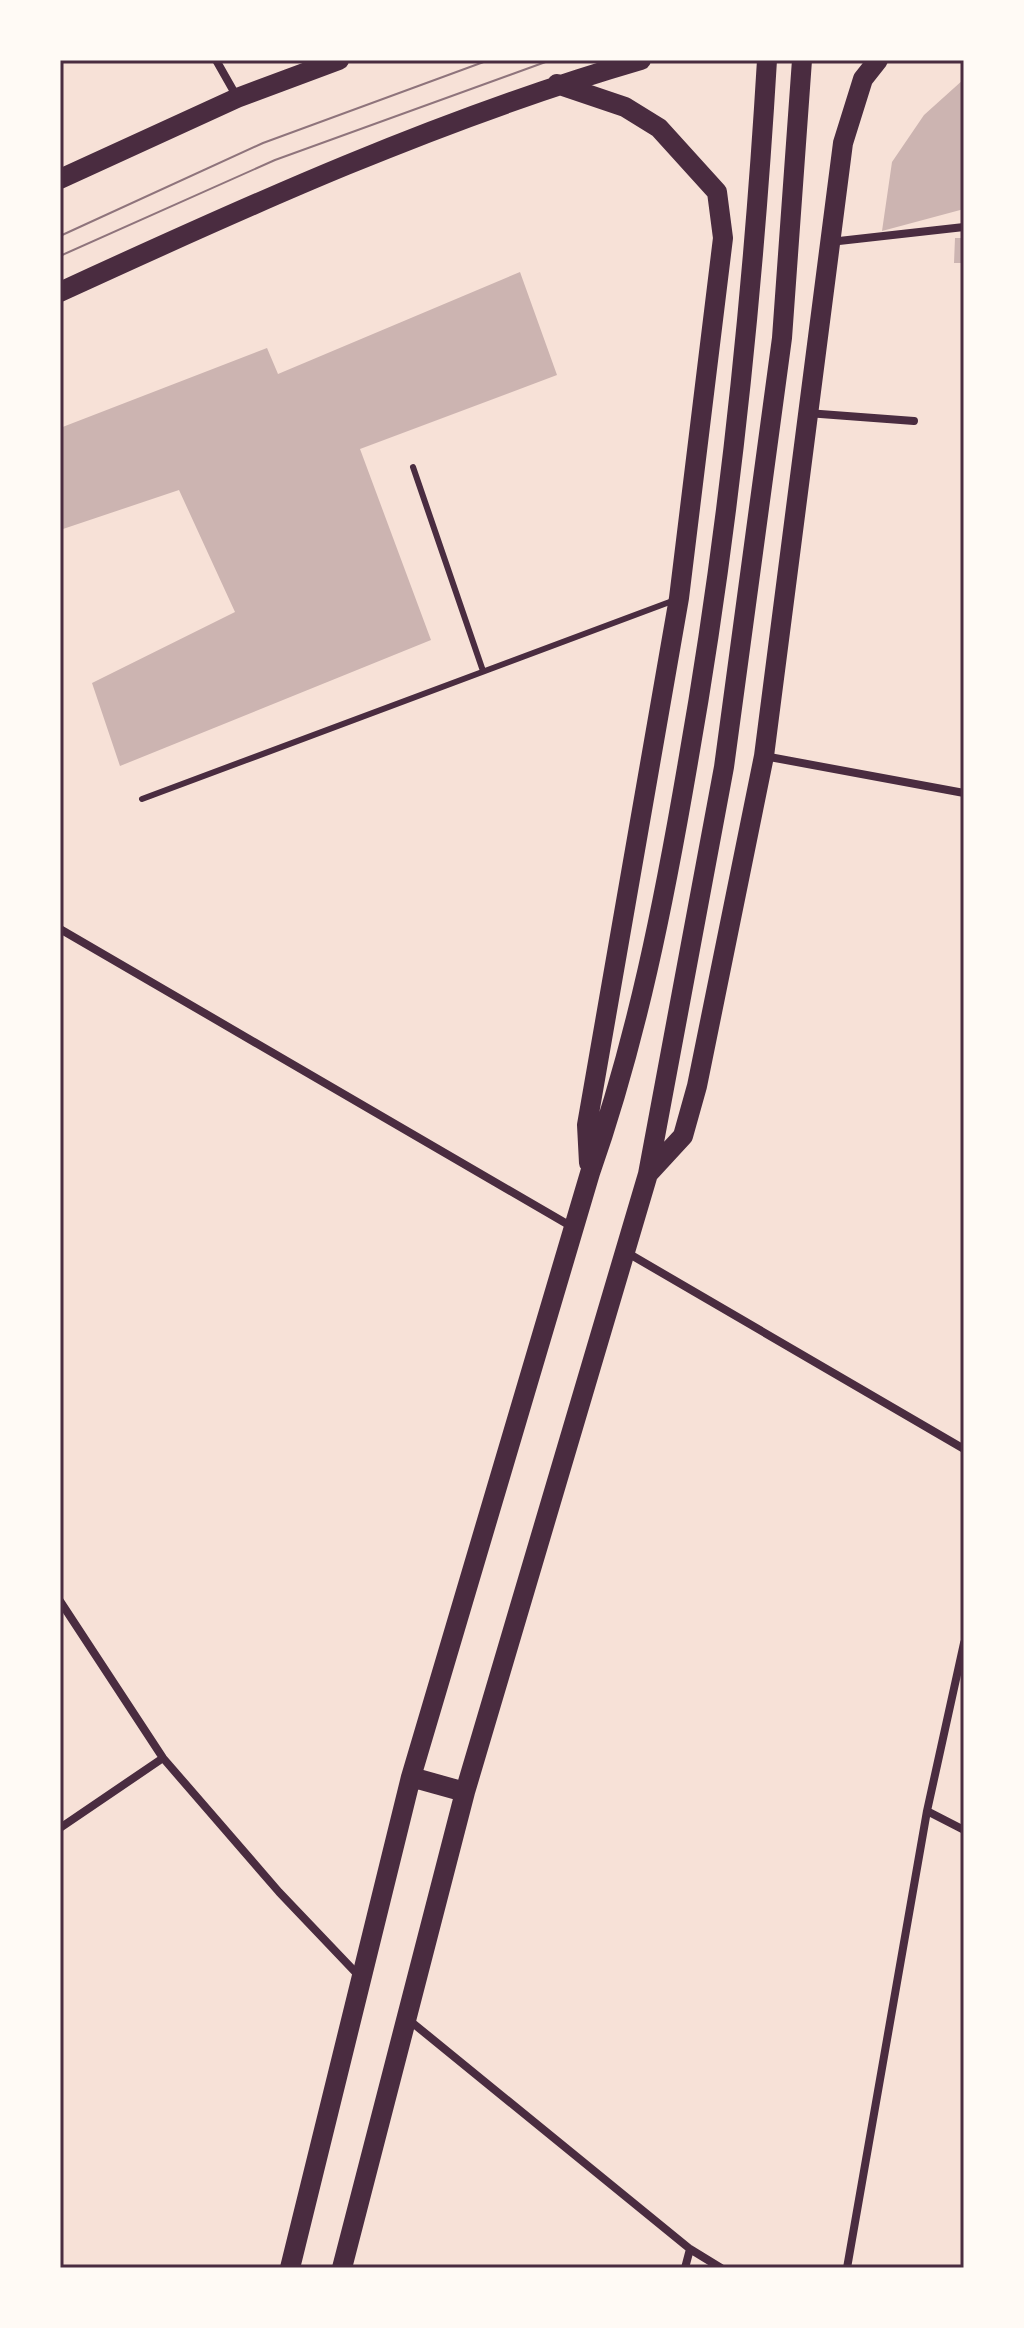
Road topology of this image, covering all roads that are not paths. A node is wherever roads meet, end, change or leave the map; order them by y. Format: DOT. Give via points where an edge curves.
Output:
graph roads {
  1 [pos="216,60"];
  2 [pos="339,60"];
  3 [pos="641,60"];
  4 [pos="767,60"];
  5 [pos="802,60"];
  6 [pos="878,60"];
  7 [pos="557,84"];
  8 [pos="237,98"];
  9 [pos="60,179"];
  10 [pos="964,227"];
  11 [pos="829,242"];
  12 [pos="60,292"];
  13 [pos="807,413"];
  14 [pos="914,421"];
  15 [pos="413,467"];
  16 [pos="679,598"];
  17 [pos="483,671"];
  18 [pos="764,756"];
  19 [pos="964,793"];
  20 [pos="142,799"];
  21 [pos="60,929"];
  22 [pos="590,1173"];
  23 [pos="648,1174"];
  24 [pos="574,1228"];
  25 [pos="625,1252"];
  26 [pos="964,1449"];
  27 [pos="60,1601"];
  28 [pos="964,1643"];
  29 [pos="163,1758"];
  30 [pos="411,1777"];
  31 [pos="465,1792"];
  32 [pos="927,1811"];
  33 [pos="60,1828"];
  34 [pos="964,1830"];
  35 [pos="361,1977"];
  36 [pos="407,2018"];
  37 [pos="690,2249"];
  38 [pos="290,2268"];
  39 [pos="342,2268"];
  40 [pos="685,2268"];
  41 [pos="721,2268"];
  42 [pos="847,2268"];
  1 -- 8 [label="street"];
  2 -- 8 [label="main road"];
  3 -- 7 [label="main road"];
  4 -- 22 [label="main road" via="743,372 713,619 657,939 617,1096"];
  5 -- 23 [label="main road" via="782,338 724,767"];
  6 -- 11 [label="main road" via="863,79 843,143"];
  7 -- 12 [label="main road" via="253,203"];
  7 -- 16 [label="main road" via="625,107 659,128 717,192 723,238"];
  8 -- 9 [label="main road"];
  10 -- 11 [label="street"];
  11 -- 13 [label="main road"];
  13 -- 14 [label="street"];
  13 -- 18 [label="main road"];
  15 -- 17 [label="lane"];
  16 -- 17 [label="lane"];
  16 -- 22 [label="main road" via="587,1125"];
  17 -- 20 [label="lane"];
  18 -- 19 [label="street"];
  18 -- 23 [label="main road" via="697,1086 683,1136"];
  21 -- 24 [label="street"];
  22 -- 24 [label="main road"];
  23 -- 25 [label="main road"];
  24 -- 30 [label="main road"];
  25 -- 26 [label="street"];
  25 -- 31 [label="main road"];
  27 -- 29 [label="street"];
  28 -- 32 [label="street"];
  29 -- 33 [label="street"];
  29 -- 35 [label="street"];
  30 -- 31 [label="main road"];
  30 -- 35 [label="main road"];
  31 -- 36 [label="main road"];
  32 -- 34 [label="street"];
  32 -- 42 [label="street"];
  35 -- 38 [label="main road"];
  36 -- 37 [label="street"];
  36 -- 39 [label="main road"];
  37 -- 40 [label="street"];
  37 -- 41 [label="street"];
}
